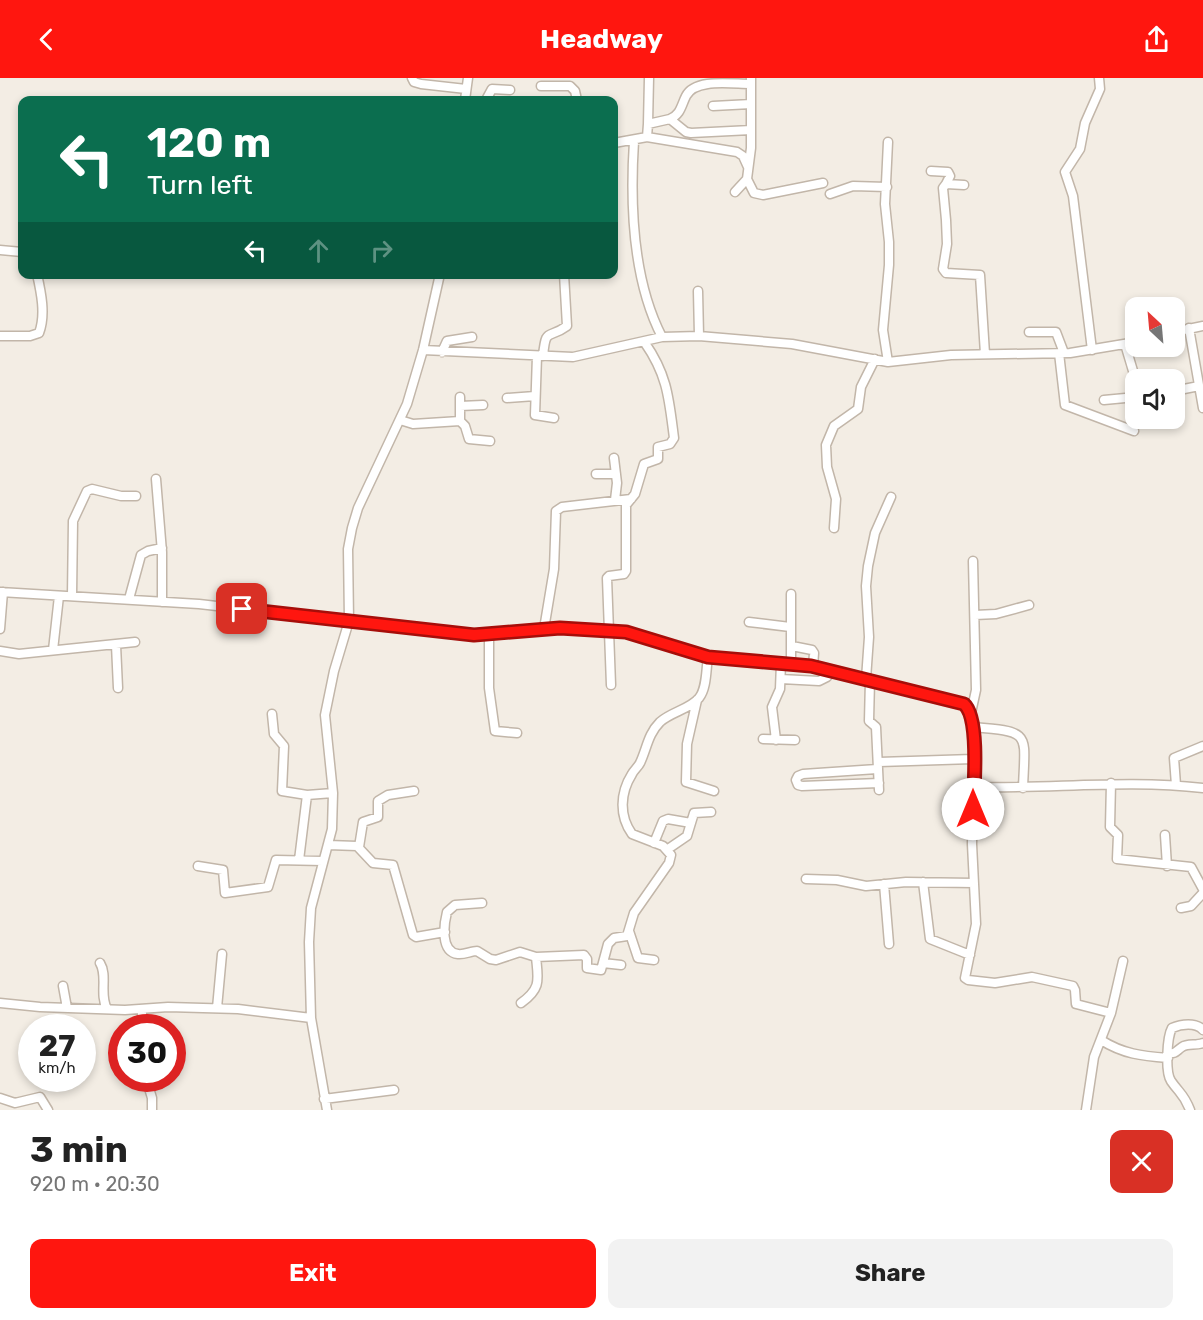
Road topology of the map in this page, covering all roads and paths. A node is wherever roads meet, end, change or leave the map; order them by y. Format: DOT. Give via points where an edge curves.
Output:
graph roads {
  1 [pos="412,78"];
  2 [pos="468,78"];
  3 [pos="649,78"];
  4 [pos="1100,78"];
  5 [pos="751,81"];
  6 [pos="541,86"];
  7 [pos="466,89"];
  8 [pos="510,90"];
  9 [pos="465,96"];
  10 [pos="488,96"];
  11 [pos="576,96"];
  12 [pos="751,104"];
  13 [pos="712,106"];
  14 [pos="670,119"];
  15 [pos="648,124"];
  16 [pos="751,130"];
  17 [pos="646,137"];
  18 [pos="634,141"];
  19 [pos="888,142"];
  20 [pos="618,143"];
  21 [pos="748,168"];
  22 [pos="931,171"];
  23 [pos="747,179"];
  24 [pos="823,183"];
  25 [pos="946,184"];
  26 [pos="964,185"];
  27 [pos="886,187"];
  28 [pos="735,192"];
  29 [pos="830,194"];
  30 [pos="0,250"];
  31 [pos="18,252"];
  32 [pos="38,279"];
  33 [pos="439,279"];
  34 [pos="564,279"];
  35 [pos="698,291"];
  36 [pos="1203,326"];
  37 [pos="1189,328"];
  38 [pos="1185,329"];
  39 [pos="1029,332"];
  40 [pos="0,336"];
  41 [pos="472,336"];
  42 [pos="699,336"];
  43 [pos="662,338"];
  44 [pos="645,343"];
  45 [pos="1125,344"];
  46 [pos="1092,350"];
  47 [pos="423,351"];
  48 [pos="442,352"];
  49 [pos="1062,353"];
  50 [pos="985,354"];
  51 [pos="540,356"];
  52 [pos="875,360"];
  53 [pos="888,362"];
  54 [pos="1199,386"];
  55 [pos="1185,389"];
  56 [pos="535,396"];
  57 [pos="507,398"];
  58 [pos="1125,398"];
  59 [pos="1104,400"];
  60 [pos="483,405"];
  61 [pos="1203,408"];
  62 [pos="554,418"];
  63 [pos="400,420"];
  64 [pos="460,421"];
  65 [pos="1134,431"];
  66 [pos="490,441"];
  67 [pos="614,458"];
  68 [pos="596,474"];
  69 [pos="616,474"];
  70 [pos="156,479"];
  71 [pos="136,496"];
  72 [pos="891,497"];
  73 [pos="632,499"];
  74 [pos="615,500"];
  75 [pos="834,528"];
  76 [pos="162,549"];
  77 [pos="973,561"];
  78 [pos="1,592"];
  79 [pos="791,594"];
  80 [pos="59,596"];
  81 [pos="72,596"];
  82 [pos="129,600"];
  83 [pos="162,602"];
  84 [pos="1029,605"];
  85 [pos="975,615"];
  86 [pos="349,621"];
  87 [pos="749,622"];
  88 [pos="790,627"];
  89 [pos="0,629"];
  90 [pos="544,629"];
  91 [pos="607,630"];
  92 [pos="489,636"];
  93 [pos="135,642"];
  94 [pos="116,645"];
  95 [pos="792,646"];
  96 [pos="53,650"];
  97 [pos="0,651"];
  98 [pos="708,657"];
  99 [pos="780,663"];
  100 [pos="791,664"];
  101 [pos="813,667"];
  102 [pos="831,671"];
  103 [pos="781,679"];
  104 [pos="868,680"];
  105 [pos="611,685"];
  106 [pos="118,688"];
  107 [pos="697,700"];
  108 [pos="971,713"];
  109 [pos="272,714"];
  110 [pos="973,727"];
  111 [pos="517,733"];
  112 [pos="763,740"];
  113 [pos="776,740"];
  114 [pos="795,740"];
  115 [pos="1203,746"];
  116 [pos="973,759"];
  117 [pos="878,765"];
  118 [pos="1111,783"];
  119 [pos="1176,785"];
  120 [pos="974,787"];
  121 [pos="1023,788"];
  122 [pos="1203,788"];
  123 [pos="414,791"];
  124 [pos="714,791"];
  125 [pos="333,793"];
  126 [pos="307,795"];
  127 [pos="711,812"];
  128 [pos="691,823"];
  129 [pos="1165,835"];
  130 [pos="654,843"];
  131 [pos="328,845"];
  132 [pos="359,847"];
  133 [pos="668,849"];
  134 [pos="299,860"];
  135 [pos="322,861"];
  136 [pos="198,866"];
  137 [pos="1167,866"];
  138 [pos="806,879"];
  139 [pos="923,882"];
  140 [pos="974,883"];
  141 [pos="884,884"];
  142 [pos="1203,889"];
  143 [pos="1203,893"];
  144 [pos="482,903"];
  145 [pos="1181,908"];
  146 [pos="628,931"];
  147 [pos="445,932"];
  148 [pos="889,945"];
  149 [pos="222,954"];
  150 [pos="970,955"];
  151 [pos="536,957"];
  152 [pos="654,960"];
  153 [pos="1123,961"];
  154 [pos="100,963"];
  155 [pos="603,963"];
  156 [pos="621,965"];
  157 [pos="63,986"];
  158 [pos="521,1002"];
  159 [pos="0,1003"];
  160 [pos="67,1008"];
  161 [pos="218,1008"];
  162 [pos="106,1009"];
  163 [pos="142,1011"];
  164 [pos="1111,1013"];
  165 [pos="311,1018"];
  166 [pos="1203,1030"];
  167 [pos="1101,1040"];
  168 [pos="1203,1043"];
  169 [pos="1168,1056"];
  170 [pos="394,1090"];
  171 [pos="150,1092"];
  172 [pos="0,1098"];
  173 [pos="324,1100"];
  174 [pos="48,1110"];
  175 [pos="152,1110"];
  176 [pos="327,1110"];
  177 [pos="1086,1110"];
  178 [pos="1190,1110"];
  1 -- 7 [label="street" via="421,84"];
  2 -- 7 [label="street"];
  3 -- 15 [label="street"];
  4 -- 46 [label="street" via="1080,149 1065,172 1073,196"];
  5 -- 12 [label="street"];
  5 -- 14 [label="street" via="697,83 689,89 679,113"];
  6 -- 11 [label="street" via="570,86"];
  7 -- 9 [label="street"];
  8 -- 10 [label="street" via="492,89"];
  12 -- 13 [label="street"];
  12 -- 16 [label="street"];
  14 -- 15 [label="street"];
  14 -- 16 [label="street" via="691,133"];
  15 -- 17 [label="street"];
  16 -- 21 [label="street"];
  17 -- 18 [label="street"];
  17 -- 21 [label="street" via="737,152"];
  18 -- 20 [label="street"];
  18 -- 43 [label="street" via="636,242 652,314"];
  19 -- 27 [label="street"];
  21 -- 23 [label="street"];
  22 -- 25 [label="street" via="948,171"];
  23 -- 24 [label="street" via="754,193 763,195"];
  23 -- 28 [label="street"];
  25 -- 26 [label="street"];
  25 -- 50 [label="street" via="943,188 947,244 943,269 946,273 980,274"];
  27 -- 29 [label="street" via="853,186"];
  27 -- 53 [label="street" via="889,242 883,330"];
  30 -- 31 [label="street"];
  32 -- 40 [label="street" via="42,319 39,333"];
  33 -- 47 [label="street"];
  34 -- 51 [label="street" via="567,326 544,338"];
  35 -- 42 [label="street"];
  36 -- 37 [label="street"];
  37 -- 38 [label="street"];
  37 -- 54 [label="street"];
  39 -- 49 [label="street" via="1056,332"];
  41 -- 48 [label="street" via="447,341"];
  42 -- 43 [label="street"];
  42 -- 52 [label="street" via="792,344"];
  43 -- 44 [label="street"];
  44 -- 51 [label="street" via="573,357"];
  44 -- 73 [label="street" via="661,368 674,440 658,447 658,459 645,463"];
  45 -- 46 [label="street"];
  46 -- 49 [label="street"];
  47 -- 48 [label="street"];
  47 -- 63 [label="street"];
  48 -- 51 [label="street"];
  49 -- 50 [label="street"];
  49 -- 65 [label="street" via="1065,405"];
  50 -- 53 [label="street"];
  51 -- 56 [label="street"];
  52 -- 53 [label="street"];
  52 -- 75 [label="street" via="861,387 858,410 834,426 826,445 827,467 836,499"];
  54 -- 55 [label="street"];
  54 -- 61 [label="street"];
  56 -- 57 [label="street"];
  56 -- 62 [label="street" via="535,414"];
  58 -- 59 [label="street"];
  60 -- 64 [label="street" via="460,402"];
  63 -- 64 [label="street" via="413,424"];
  63 -- 86 [label="street" via="351,528"];
  64 -- 66 [label="street" via="469,439"];
  67 -- 69 [label="street"];
  68 -- 69 [label="street"];
  69 -- 74 [label="street"];
  70 -- 76 [label="street"];
  71 -- 81 [label="street" via="87,491 73,524"];
  72 -- 104 [label="street" via="875,533 868,566"];
  73 -- 74 [label="street"];
  73 -- 91 [label="street" via="626,505 626,571 607,578"];
  74 -- 90 [label="street" via="556,511 555,569"];
  76 -- 82 [label="street" via="141,555"];
  76 -- 83 [label="street"];
  77 -- 85 [label="street"];
  78 -- 80 [label="street"];
  78 -- 89 [label="street"];
  79 -- 88 [label="street"];
  80 -- 81 [label="street"];
  80 -- 96 [label="street"];
  81 -- 82 [label="street"];
  82 -- 83 [label="street"];
  83 -- 86 [label="street"];
  84 -- 85 [label="street"];
  85 -- 108 [label="street" via="976,690"];
  86 -- 92 [label="street"];
  86 -- 125 [label="street" via="325,715"];
  87 -- 88 [label="street"];
  88 -- 95 [label="street"];
  90 -- 91 [label="street"];
  90 -- 92 [label="street"];
  91 -- 98 [label="street" via="645,637"];
  91 -- 105 [label="street"];
  92 -- 111 [label="street" via="489,688 495,731"];
  93 -- 94 [label="street"];
  94 -- 96 [label="street"];
  94 -- 106 [label="street"];
  95 -- 100 [label="street"];
  95 -- 101 [label="street" via="812,650"];
  96 -- 97 [label="street" via="20,654"];
  98 -- 99 [label="street"];
  98 -- 107 [label="street" via="704,686"];
  99 -- 100 [label="street"];
  99 -- 103 [label="street"];
  100 -- 101 [label="street"];
  101 -- 102 [label="street"];
  102 -- 103 [label="street" via="819,681"];
  102 -- 104 [label="street"];
  103 -- 113 [label="street" via="772,707"];
  104 -- 108 [label="street" via="964,704"];
  104 -- 117 [label="street" via="868,713 869,721 876,727"];
  107 -- 124 [label="street" via="687,744 686,782"];
  107 -- 130 [label="street" via="654,728 623,794 627,827 632,834"];
  108 -- 110 [label="street"];
  109 -- 126 [label="street" via="274,734 284,746 281,790"];
  110 -- 116 [label="street"];
  110 -- 121 [label="street" via="1020,736 1024,746"];
  112 -- 113 [label="street"];
  113 -- 114 [label="street"];
  115 -- 119 [label="street" via="1174,758"];
  116 -- 117 [label="street"];
  116 -- 120 [label="street"];
  117 -- 117 [label="street" via="879,787 802,786 796,780 803,774"];
  118 -- 119 [label="street"];
  118 -- 121 [label="street"];
  118 -- 137 [label="street" via="1110,827 1118,835 1117,859"];
  119 -- 122 [label="street"];
  120 -- 121 [label="street"];
  120 -- 140 [label="street"];
  123 -- 132 [label="street" via="388,795 378,801 378,817 363,822"];
  125 -- 126 [label="street"];
  125 -- 131 [label="street"];
  126 -- 134 [label="street"];
  127 -- 128 [label="street" via="696,812"];
  128 -- 130 [label="street" via="663,821"];
  128 -- 133 [label="street" via="687,836"];
  129 -- 137 [label="street"];
  130 -- 133 [label="street"];
  131 -- 132 [label="street"];
  131 -- 135 [label="street"];
  132 -- 147 [label="street" via="374,863 393,865 413,935"];
  133 -- 146 [label="street" via="669,863 634,913"];
  134 -- 135 [label="street"];
  134 -- 136 [label="street" via="275,861 267,888 225,893 223,870"];
  135 -- 165 [label="street" via="309,922"];
  137 -- 142 [label="street" via="1193,867"];
  138 -- 141 [label="street"];
  139 -- 140 [label="street"];
  139 -- 141 [label="street"];
  139 -- 150 [label="street" via="930,939"];
  140 -- 150 [label="street" via="976,924"];
  141 -- 148 [label="street"];
  143 -- 145 [label="street" via="1191,906"];
  144 -- 147 [label="street" via="451,907"];
  146 -- 152 [label="street" via="638,958"];
  146 -- 155 [label="street" via="626,936 610,941"];
  147 -- 151 [label="street" via="449,950 458,954 477,951 490,959 520,952"];
  149 -- 161 [label="street"];
  150 -- 164 [label="street" via="965,973 968,980 995,983 1028,977 1073,986 1074,1001 1082,1008"];
  151 -- 155 [label="street" via="584,955 589,970 600,970"];
  151 -- 158 [label="street" via="536,989"];
  153 -- 164 [label="street"];
  154 -- 162 [label="street"];
  155 -- 156 [label="street"];
  157 -- 160 [label="street"];
  159 -- 160 [label="street"];
  160 -- 162 [label="street"];
  161 -- 163 [label="street"];
  161 -- 165 [label="street"];
  162 -- 163 [label="street"];
  164 -- 167 [label="street"];
  165 -- 173 [label="street"];
  166 -- 169 [label="street" via="1196,1024 1174,1026 1168,1036"];
  167 -- 169 [label="street" via="1134,1056"];
  167 -- 177 [label="street" via="1094,1057"];
  168 -- 169 [label="street" via="1185,1046"];
  169 -- 178 [label="street" via="1171,1081 1183,1092"];
  170 -- 173 [label="street"];
  171 -- 175 [label="street"];
  172 -- 174 [label="street" via="15,1103 40,1097"];
  173 -- 176 [label="street"];
}
